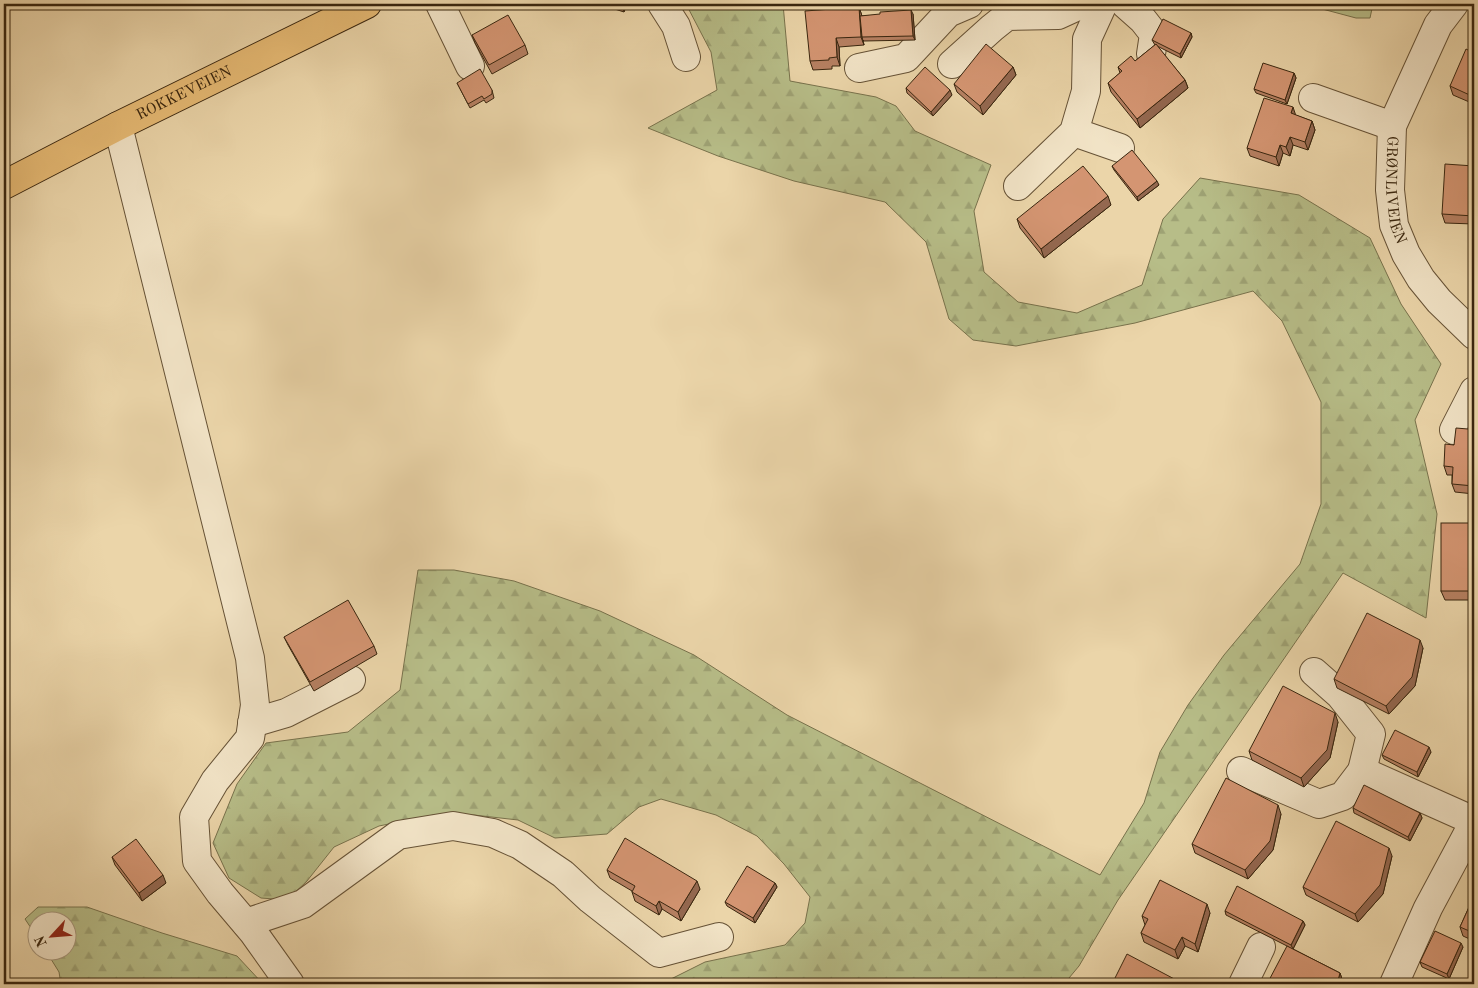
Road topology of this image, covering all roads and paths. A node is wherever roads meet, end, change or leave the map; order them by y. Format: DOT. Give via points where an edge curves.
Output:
graph roads {
  1 [pos="440,4"];
  2 [pos="662,4"];
  3 [pos="969,4"];
  4 [pos="1082,4"];
  5 [pos="1103,4"];
  6 [pos="1125,4"];
  7 [pos="1454,4"];
  8 [pos="362,5"];
  9 [pos="1000,10"];
  10 [pos="1151,54"];
  11 [pos="686,57"];
  12 [pos="952,64"];
  13 [pos="470,66"];
  14 [pos="859,68"];
  15 [pos="1314,98"];
  16 [pos="118,126"];
  17 [pos="1392,126"];
  18 [pos="1074,132"];
  19 [pos="1120,148"];
  20 [pos="4,185"];
  21 [pos="1018,186"];
  22 [pos="1474,335"];
  23 [pos="1474,391"];
  24 [pos="1454,430"];
  25 [pos="1314,672"];
  26 [pos="350,680"];
  27 [pos="252,723"];
  28 [pos="1241,771"];
  29 [pos="1362,771"];
  30 [pos="1474,821"];
  31 [pos="246,923"];
  32 [pos="719,937"];
  33 [pos="1261,946"];
  34 [pos="290,984"];
  35 [pos="1243,984"];
  36 [pos="1394,984"];
  1 -- 13 [label="street"];
  2 -- 11 [label="street" via="676,26"];
  3 -- 14 [label="street" via="948,13 906,58"];
  4 -- 9 [label="street" via="1058,15"];
  5 -- 18 [label="street" via="1087,39 1086,91"];
  6 -- 10 [label="street" via="1154,34"];
  7 -- 17 [label="street, GRØNLIVEIEN" via="1438,25"];
  8 -- 16 [label="main road, ROKKEVEIEN"];
  9 -- 12 [label="street" via="992,28"];
  15 -- 17 [label="street"];
  16 -- 20 [label="main road, ROKKEVEIEN"];
  16 -- 27 [label="street" via="250,658 255,705"];
  17 -- 22 [label="street, GRØNLIVEIEN" via="1390,190 1394,225 1421,279"];
  18 -- 19 [label="street"];
  18 -- 21 [label="street"];
  23 -- 24 [label="street"];
  25 -- 29 [label="street" via="1340,695 1371,734"];
  26 -- 27 [label="street" via="286,713"];
  27 -- 31 [label="street" via="250,738 215,781 194,817 197,860"];
  28 -- 29 [label="street" via="1319,804 1343,796"];
  29 -- 30 [label="street"];
  30 -- 36 [label="street" via="1428,908"];
  31 -- 32 [label="street" via="303,904 398,835 453,826 494,833 520,845 563,874 659,953"];
  31 -- 34 [label="street"];
  33 -- 35 [label="street"];
}
